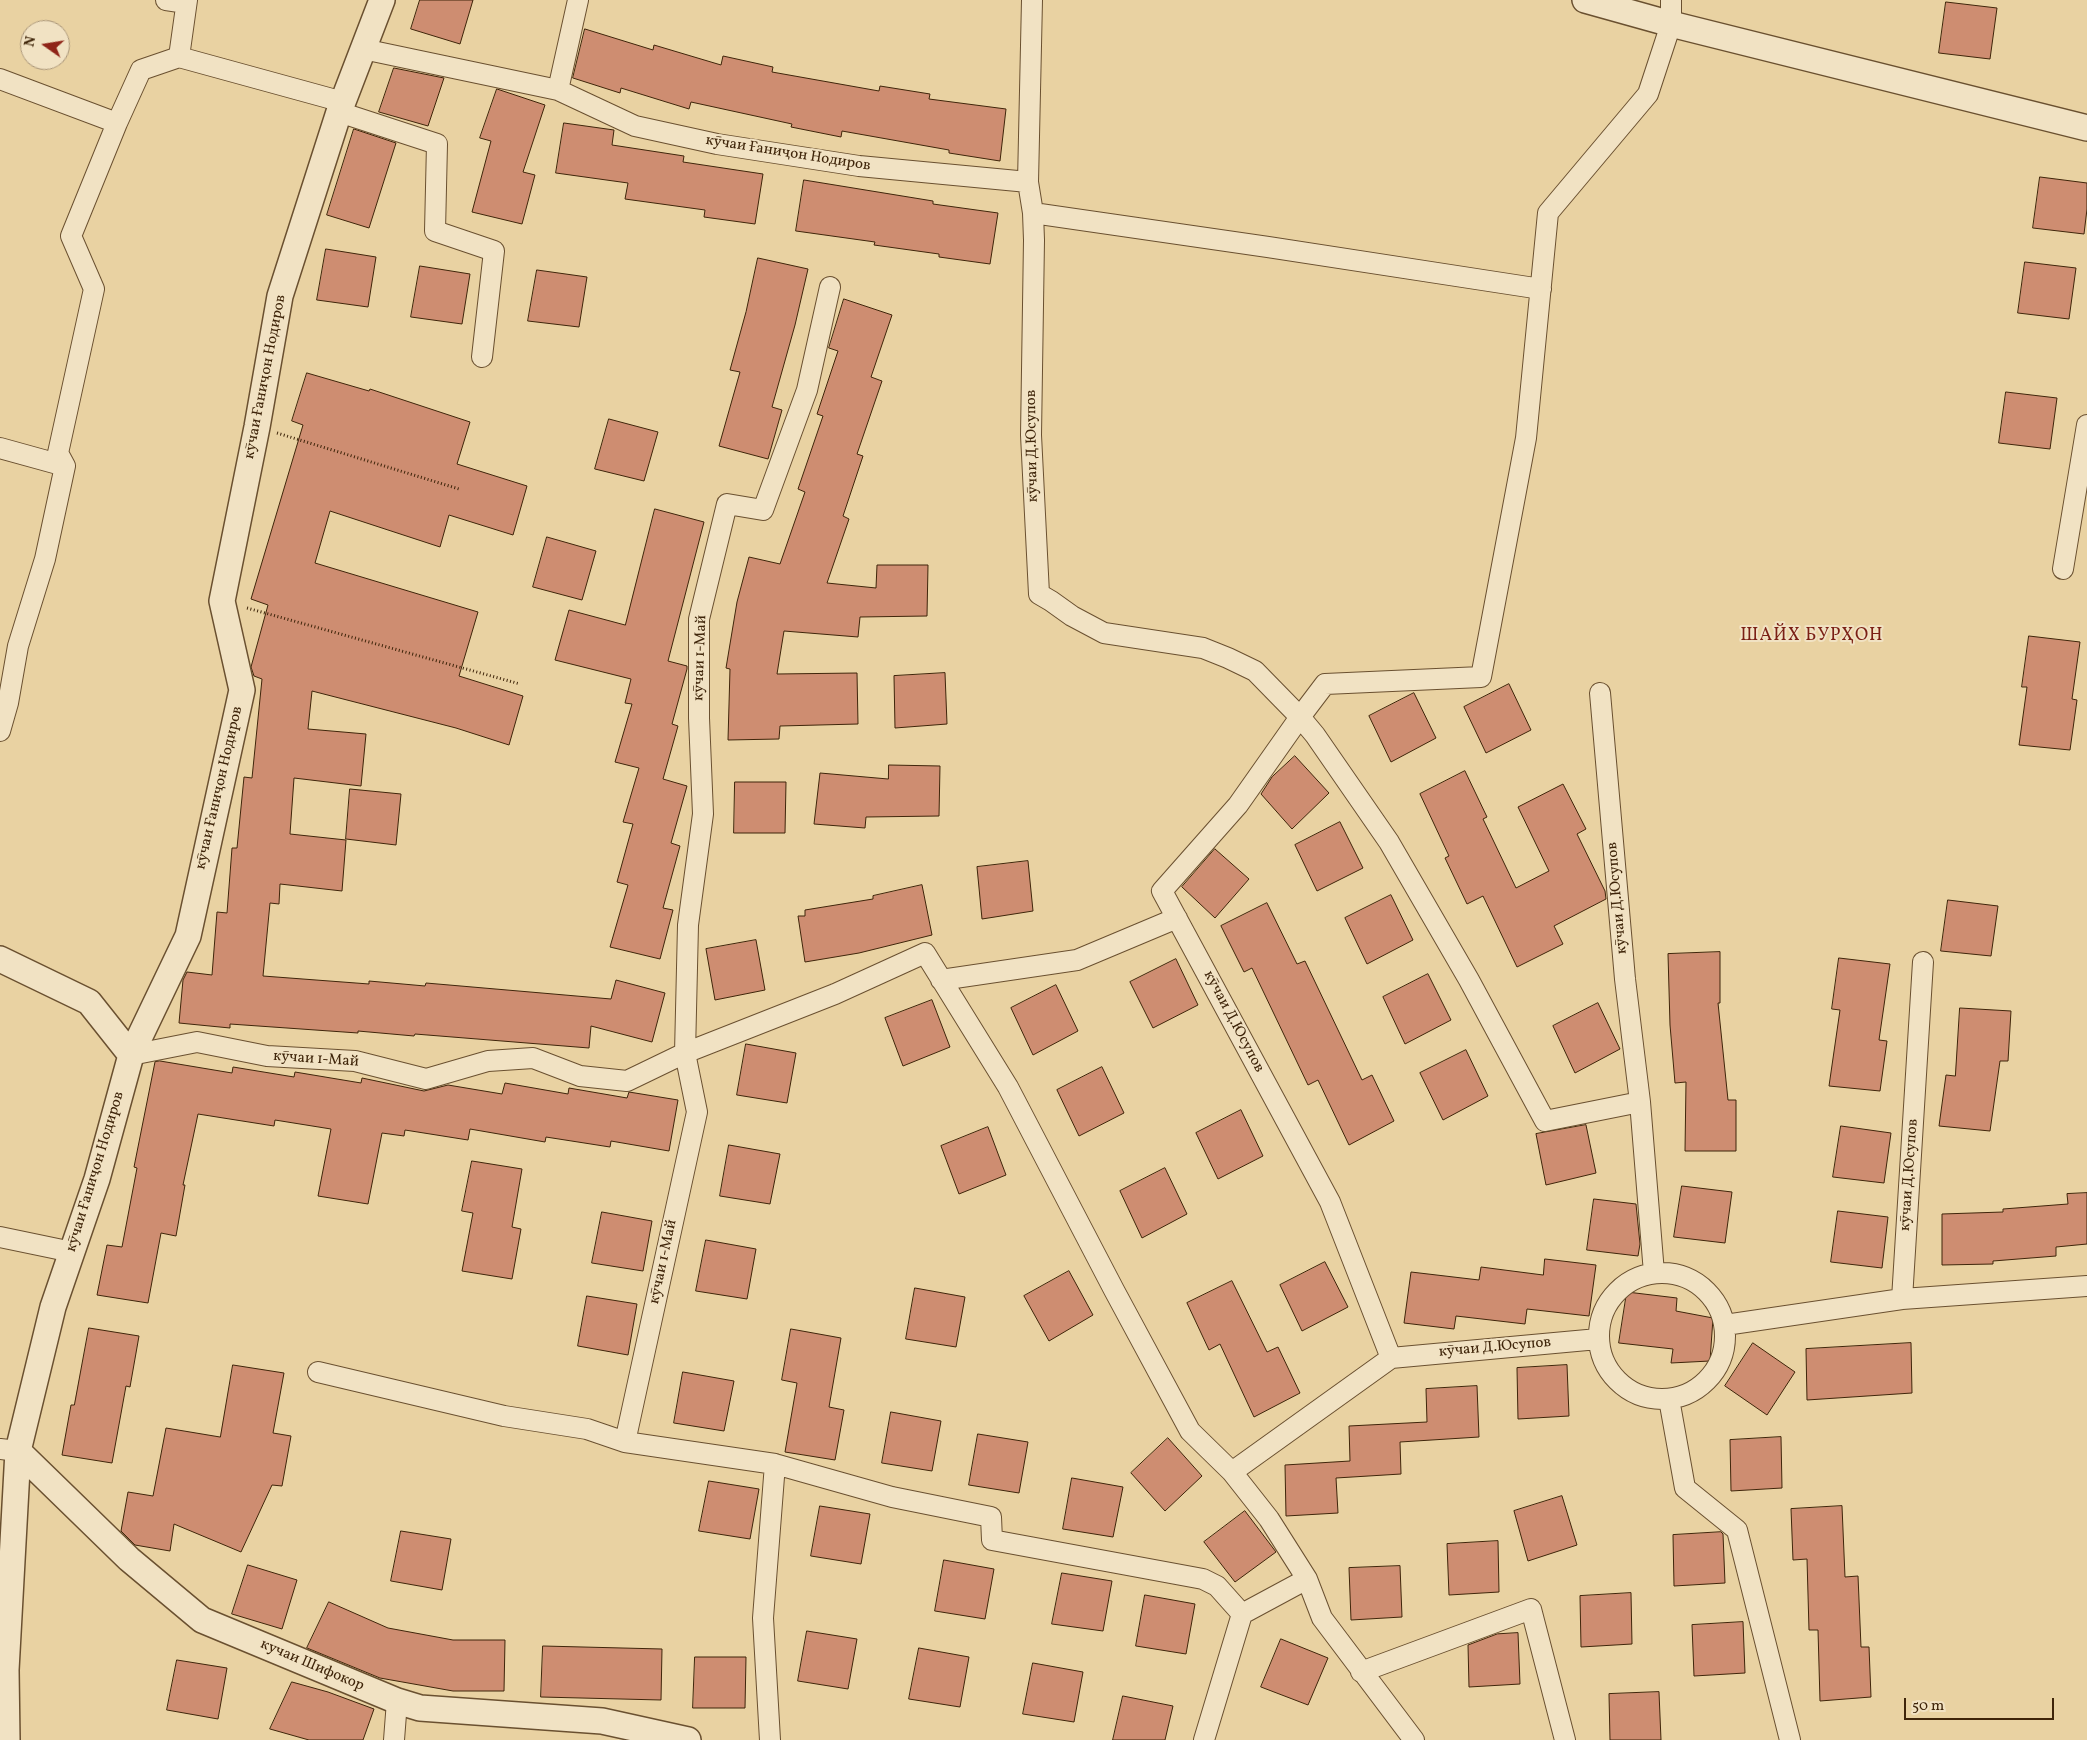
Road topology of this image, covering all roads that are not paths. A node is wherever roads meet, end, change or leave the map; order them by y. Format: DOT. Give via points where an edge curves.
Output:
graph roads {
  1 [pos="166,0"];
  2 [pos="382,0"];
  3 [pos="578,0"];
  4 [pos="1032,0"];
  5 [pos="1586,0"];
  6 [pos="187,2"];
  7 [pos="1671,12"];
  8 [pos="363,49"];
  9 [pos="179,57"];
  10 [pos="0,79"];
  11 [pos="558,90"];
  12 [pos="341,107"];
  13 [pos="117,123"];
  14 [pos="2087,128"];
  15 [pos="1028,182"];
  16 [pos="1033,213"];
  17 [pos="830,287"];
  18 [pos="1541,289"];
  19 [pos="482,358"];
  20 [pos="2087,425"];
  21 [pos="0,448"];
  22 [pos="65,466"];
  23 [pos="2063,570"];
  24 [pos="1600,693"];
  25 [pos="1300,716"];
  26 [pos="0,731"];
  27 [pos="1177,918"];
  28 [pos="0,959"];
  29 [pos="1923,962"];
  30 [pos="941,980"];
  31 [pos="685,1053"];
  32 [pos="131,1055"];
  33 [pos="1640,1102"];
  34 [pos="0,1237"];
  35 [pos="72,1252"];
  36 [pos="1654,1273"];
  37 [pos="2087,1286"];
  38 [pos="1902,1299"];
  39 [pos="1725,1325"];
  40 [pos="1598,1339"];
  41 [pos="1391,1358"];
  42 [pos="318,1372"];
  43 [pos="1670,1399"];
  44 [pos="625,1442"];
  45 [pos="9,1450"];
  46 [pos="775,1464"];
  47 [pos="1232,1472"];
  48 [pos="1307,1579"];
  49 [pos="1242,1614"];
  50 [pos="3,1670"];
  51 [pos="1361,1672"];
  52 [pos="397,1702"];
  53 [pos="7,1740"];
  54 [pos="394,1740"];
  55 [pos="688,1740"];
  56 [pos="770,1740"];
  57 [pos="1204,1740"];
  58 [pos="1414,1740"];
  59 [pos="1565,1740"];
  60 [pos="1790,1740"];
  1 -- 6 [label="street"];
  2 -- 8 [label="street, кӯчаи Ғаниҷон Нодиров"];
  3 -- 11 [label="street"];
  4 -- 15 [label="street, кӯчаи Д.Юсупов"];
  5 -- 7 [label="street"];
  6 -- 9 [label="street"];
  7 -- 14 [label="street"];
  7 -- 18 [label="street" via="1648,94 1548,212"];
  8 -- 11 [label="street, кӯчаи Ғаниҷон Нодиров"];
  8 -- 12 [label="street, кӯчаи Ғаниҷон Нодиров"];
  9 -- 12 [label="street"];
  9 -- 13 [label="street" via="142,70"];
  10 -- 13 [label="street"];
  11 -- 15 [label="street, кӯчаи Ғаниҷон Нодиров" via="635,126 717,144 859,166"];
  12 -- 19 [label="street" via="437,144 435,231 494,251"];
  12 -- 32 [label="street, кӯчаи Ғаниҷон Нодиров" via="280,296 222,601 242,690 188,936"];
  13 -- 22 [label="street" via="71,236 94,289 58,453"];
  15 -- 16 [label="street, кӯчаи Д.Юсупов"];
  16 -- 18 [label="street"];
  16 -- 25 [label="street, кӯчаи Д.Юсупов" via="1031,435 1038,594 1104,633 1204,648 1228,658 1255,671"];
  17 -- 31 [label="street, кӯчаи 1-Май" via="807,390 763,510 727,504 699,619 703,814 688,925"];
  18 -- 25 [label="street" via="1526,438 1481,676 1325,684"];
  20 -- 23 [label="street"];
  21 -- 22 [label="street"];
  22 -- 26 [label="street" via="45,559 18,646"];
  24 -- 33 [label="street, кӯчаи Д.Юсупов" via="1625,979"];
  25 -- 27 [label="street, кӯчаи Д.Юсупов" via="1238,805 1162,890"];
  25 -- 33 [label="street, кӯчаи Д.Юсупов" via="1389,842 1545,1121"];
  27 -- 30 [label="street" via="1077,960"];
  27 -- 41 [label="street, кӯчаи Д.Юсупов" via="1330,1202"];
  28 -- 32 [label="street" via="89,1002"];
  29 -- 38 [label="street, кӯчаи Д.Юсупов"];
  30 -- 31 [label="street, кӯчаи 1-Май" via="925,953 835,994"];
  30 -- 47 [label="street" via="1008,1087 1190,1431"];
  31 -- 32 [label="street, кӯчаи 1-Май" via="627,1081 580,1076 533,1058 488,1061 426,1079 355,1061 267,1056 197,1042"];
  31 -- 44 [label="street, кӯчаи 1-Май" via="697,1112"];
  32 -- 35 [label="street, кӯчаи Ғаниҷон Нодиров" via="97,1179"];
  33 -- 36 [label="street, кӯчаи Д.Юсупов"];
  34 -- 35 [label="street"];
  35 -- 45 [label="street, кӯчаи Ғаниҷон Нодиров"];
  36 -- 39 [label="street" via="1678,1274 1700,1285 1716,1303"];
  36 -- 40 [label="street" via="1632,1280 1614,1295 1602,1315"];
  37 -- 38 [label="street"];
  38 -- 39 [label="street"];
  39 -- 43 [label="street" via="1723,1351 1713,1374 1694,1391"];
  40 -- 41 [label="street, кӯчаи Д.Юсупов"];
  40 -- 43 [label="street" via="1605,1364 1621,1385 1644,1397"];
  41 -- 47 [label="street"];
  42 -- 44 [label="street" via="504,1416 586,1429"];
  43 -- 60 [label="street" via="1685,1488 1737,1530"];
  44 -- 46 [label="street"];
  45 -- 50 [label="street, кӯчаи Ғаниҷон Нодиров"];
  45 -- 52 [label="street, кучаи Шифокор" via="202,1620"];
  46 -- 49 [label="street" via="892,1497 991,1517 992,1540 1204,1579 1216,1586"];
  46 -- 56 [label="street" via="763,1618"];
  47 -- 48 [label="street" via="1269,1519"];
  48 -- 49 [label="street"];
  48 -- 51 [label="street" via="1322,1618"];
  49 -- 57 [label="street"];
  50 -- 53 [label="street, кӯчаи Ғаниҷон Нодиров"];
  51 -- 58 [label="street"];
  51 -- 59 [label="street" via="1531,1609"];
  52 -- 54 [label="street"];
  52 -- 55 [label="street, кучаи Шифокор" via="420,1708 602,1721"];
}
